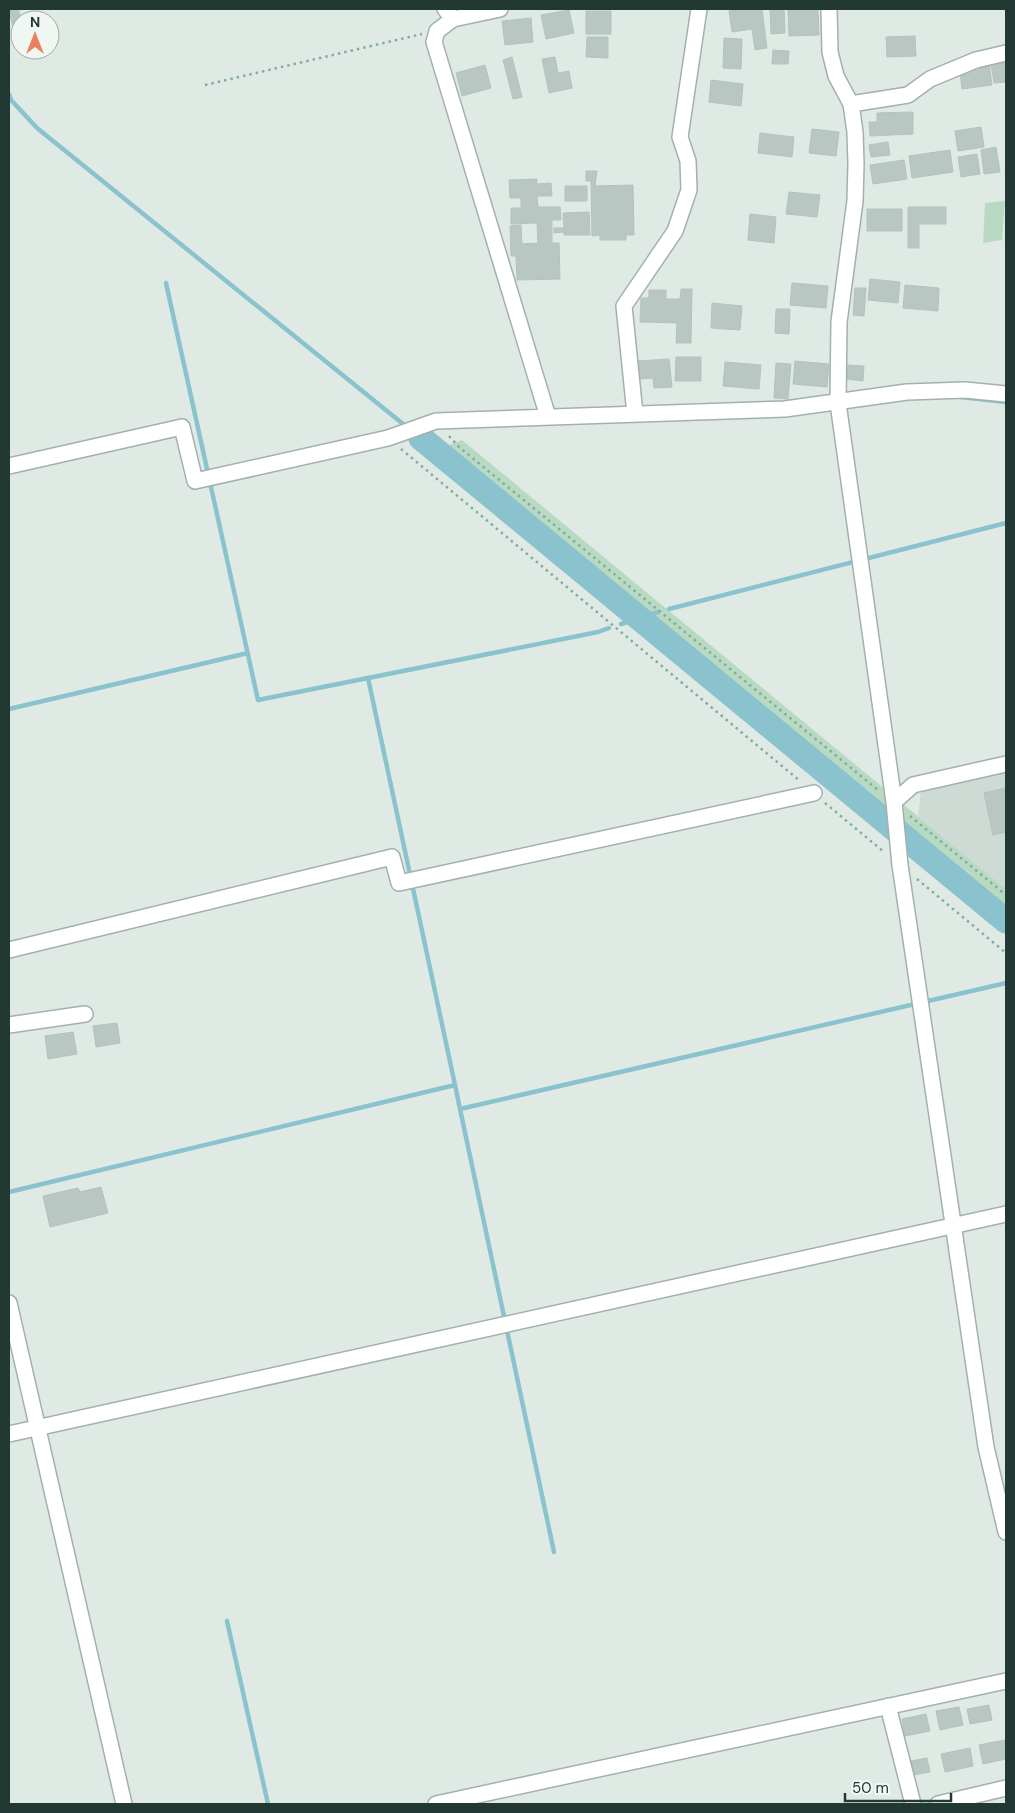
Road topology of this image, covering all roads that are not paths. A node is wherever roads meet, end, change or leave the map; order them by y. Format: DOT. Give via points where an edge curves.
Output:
graph roads {
  1 [pos="500,9"];
  2 [pos="699,9"];
  3 [pos="829,9"];
  4 [pos="449,14"];
  5 [pos="1006,53"];
  6 [pos="851,104"];
  7 [pos="1006,394"];
  8 [pos="838,403"];
  9 [pos="635,414"];
  10 [pos="548,417"];
  11 [pos="9,466"];
  12 [pos="1006,764"];
  13 [pos="814,793"];
  14 [pos="894,802"];
  15 [pos="9,950"];
  16 [pos="84,1014"];
  17 [pos="9,1025"];
  18 [pos="1006,1214"];
  19 [pos="953,1226"];
  20 [pos="9,1303"];
  21 [pos="36,1428"];
  22 [pos="9,1434"];
  23 [pos="1006,1532"];
  24 [pos="1006,1681"];
  25 [pos="888,1706"];
  26 [pos="1006,1788"];
  27 [pos="124,1804"];
  28 [pos="436,1804"];
  29 [pos="913,1804"];
  30 [pos="942,1804"];
  1 -- 4 [label="street"];
  2 -- 9 [label="street" via="680,137 688,161 689,190 675,231 624,306"];
  3 -- 6 [label="street" via="830,52 836,76"];
  4 -- 10 [label="street" via="437,31 434,42"];
  5 -- 6 [label="street" via="976,60 930,79 908,95"];
  6 -- 8 [label="street" via="855,132 855,201 840,322"];
  7 -- 8 [label="street" via="966,390 907,392"];
  8 -- 9 [label="street" via="785,409"];
  8 -- 14 [label="street"];
  9 -- 10 [label="street"];
  10 -- 11 [label="street" via="436,421 388,438 194,481 182,427"];
  12 -- 14 [label="street" via="913,785"];
  13 -- 15 [label="street" via="399,883 392,857"];
  14 -- 19 [label="street" via="900,865"];
  16 -- 17 [label="street"];
  18 -- 19 [label="street"];
  19 -- 21 [label="street"];
  19 -- 23 [label="street" via="986,1447"];
  20 -- 21 [label="street"];
  21 -- 22 [label="street"];
  21 -- 27 [label="street"];
  24 -- 25 [label="street"];
  25 -- 28 [label="street"];
  25 -- 29 [label="street"];
  26 -- 30 [label="street"];
}
